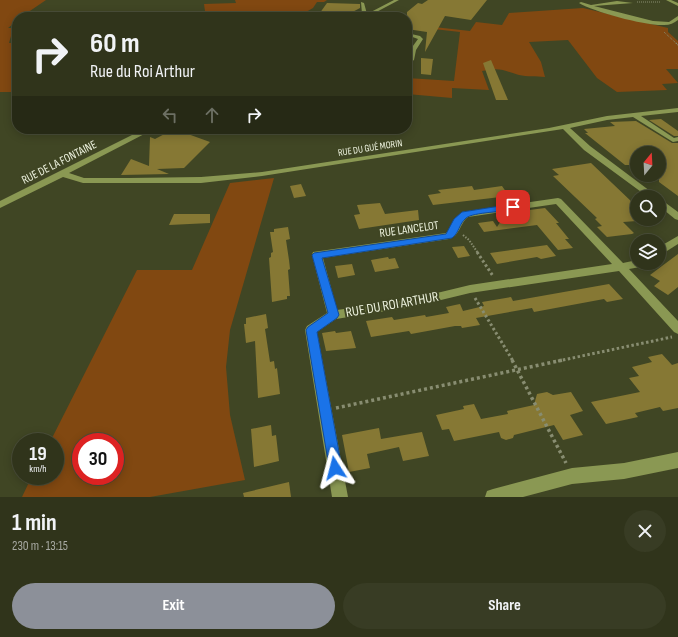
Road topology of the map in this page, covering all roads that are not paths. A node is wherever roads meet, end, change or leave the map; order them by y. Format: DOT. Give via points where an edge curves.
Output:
graph roads {
  1 [pos="397,0"];
  2 [pos="670,1"];
  3 [pos="581,2"];
  4 [pos="362,3"];
  5 [pos="631,3"];
  6 [pos="678,5"];
  7 [pos="588,6"];
  8 [pos="364,12"];
  9 [pos="373,12"];
  10 [pos="678,17"];
  11 [pos="412,35"];
  12 [pos="413,50"];
  13 [pos="412,55"];
  14 [pos="678,110"];
  15 [pos="633,114"];
  16 [pos="564,126"];
  17 [pos="140,134"];
  18 [pos="678,139"];
  19 [pos="64,174"];
  20 [pos="645,190"];
  21 [pos="0,205"];
  22 [pos="666,207"];
  23 [pos="678,217"];
  24 [pos="678,239"];
  25 [pos="666,247"];
  26 [pos="630,265"];
  27 [pos="621,267"];
  28 [pos="333,315"];
  29 [pos="678,329"];
  30 [pos="678,460"];
  31 [pos="340,497"];
  32 [pos="493,497"];
  1 -- 9 [label="street"];
  2 -- 6 [label="street"];
  3 -- 7 [label="street"];
  4 -- 8 [label="street"];
  5 -- 7 [label="street"];
  7 -- 10 [label="street" via="628,17 664,23 670,23"];
  11 -- 12 [label="street" via="421,39"];
  12 -- 13 [label="street"];
  14 -- 15 [label="street, RUE DU GUÉ MORIN"];
  15 -- 16 [label="street, RUE DU GUÉ MORIN"];
  15 -- 18 [label="street" via="672,140"];
  16 -- 19 [label="street, RUE DU GUÉ MORIN" via="262,174 201,180 83,180"];
  16 -- 20 [label="street" via="588,148"];
  17 -- 19 [label="street, RUE DE LA FONTAINE"];
  19 -- 21 [label="street, RUE DE LA FONTAINE"];
  22 -- 23 [label="street"];
  24 -- 25 [label="street"];
  26 -- 27 [label="street, RUE DU ROI ARTHUR"];
  27 -- 28 [label="street, RUE DU ROI ARTHUR" via="470,289 412,303"];
  27 -- 28 [label="street, RUE LANCELOT" via="558,201 465,214 457,221 456,228 448,236 317,255"];
  27 -- 29 [label="street"];
  28 -- 31 [label="street, RUE DU ROI ARTHUR" via="312,330"];
  30 -- 32 [label="street" via="624,471 572,476"];
}
